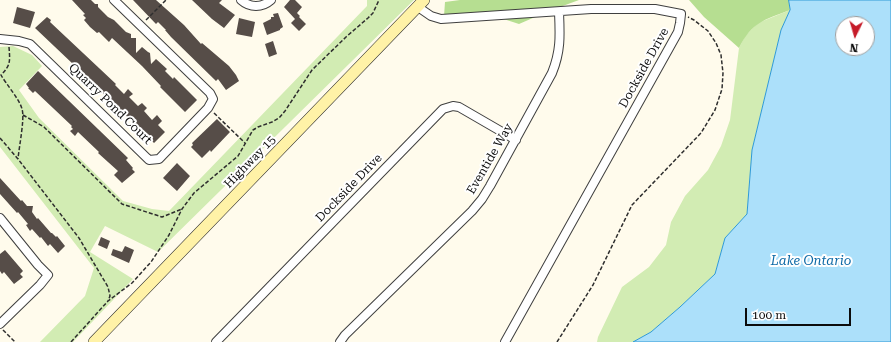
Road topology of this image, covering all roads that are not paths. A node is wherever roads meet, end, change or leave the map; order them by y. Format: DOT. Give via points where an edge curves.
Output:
graph roads {
  1 [pos="114,0"];
  2 [pos="241,0"];
  3 [pos="271,0"];
  4 [pos="421,4"];
  5 [pos="559,12"];
  6 [pos="4,39"];
  7 [pos="516,140"];
  8 [pos="0,218"];
  9 [pos="0,326"];
  10 [pos="94,342"];
  11 [pos="216,342"];
  12 [pos="340,342"];
  13 [pos="505,342"];
  1 -- 6 [label="street, Quarry Pond Court" via="210,93 213,99 208,108 159,159 149,160 30,44"];
  2 -- 3 [label="street" via="249,5 262,6"];
  4 -- 5 [label="street" via="431,16 441,19"];
  4 -- 10 [label="main road, Highway 15"];
  5 -- 7 [label="street, Eventide Way" via="561,39 557,62"];
  5 -- 13 [label="street, Dockside Drive" via="655,9 681,14 678,32"];
  7 -- 11 [label="street, Dockside Drive" via="459,107 442,109"];
  7 -- 12 [label="street, Eventide Way" via="490,186 472,211 344,334"];
  8 -- 9 [label="street" via="48,275"];
}
